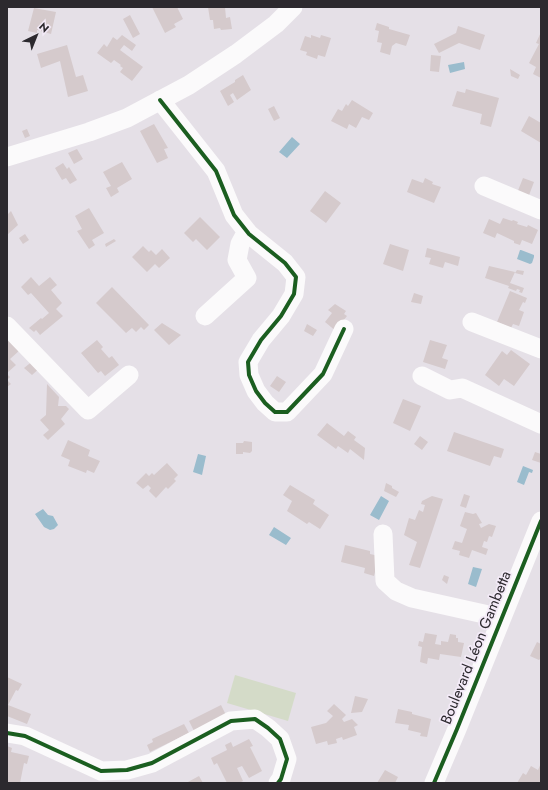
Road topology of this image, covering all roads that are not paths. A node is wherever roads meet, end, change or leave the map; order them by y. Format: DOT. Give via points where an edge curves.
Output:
graph roads {
  1 [pos="293,7"];
  2 [pos="160,100"];
  3 [pos="7,157"];
  4 [pos="484,186"];
  5 [pos="541,210"];
  6 [pos="247,231"];
  7 [pos="205,316"];
  8 [pos="472,322"];
  9 [pos="7,326"];
  10 [pos="344,329"];
  11 [pos="541,349"];
  12 [pos="129,375"];
  13 [pos="422,376"];
  14 [pos="541,424"];
  15 [pos="541,521"];
  16 [pos="383,534"];
  17 [pos="502,618"];
  18 [pos="7,733"];
  19 [pos="278,783"];
  20 [pos="434,783"];
  1 -- 2 [label="street" via="276,24 236,54 190,85"];
  2 -- 3 [label="street" via="127,118"];
  2 -- 6 [label="street" via="216,171 234,215"];
  4 -- 5 [label="street"];
  6 -- 7 [label="street" via="240,244 237,260 247,278"];
  6 -- 10 [label="street" via="285,263 296,277 294,294 281,316 260,340 248,362 248,375 256,391 275,412 287,412 323,374"];
  8 -- 11 [label="street"];
  9 -- 12 [label="street" via="88,410"];
  13 -- 14 [label="street" via="450,390 462,388"];
  15 -- 17 [label="street, Boulevard Léon Gambetta"];
  16 -- 17 [label="street" via="385,581 396,591 412,598"];
  17 -- 20 [label="street, Boulevard Léon Gambetta"];
  18 -- 19 [label="street" via="25,736 101,771 127,770 152,763 231,721 255,719 280,739 287,759"];
}
